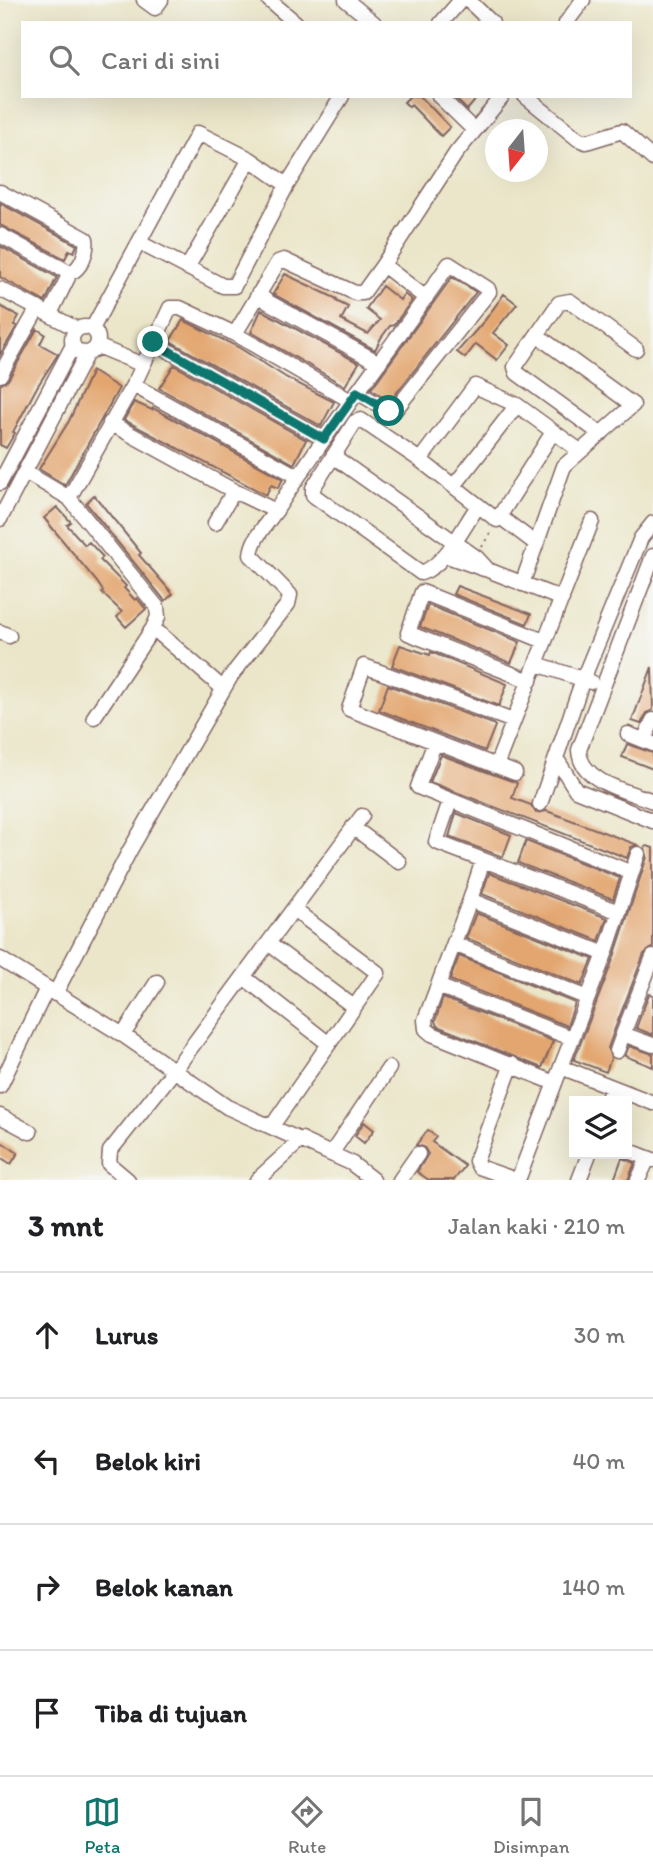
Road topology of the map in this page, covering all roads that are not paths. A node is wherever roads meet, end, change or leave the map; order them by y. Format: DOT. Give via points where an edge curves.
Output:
graph roads {
  1 [pos="144,0"];
  2 [pos="162,0"];
  3 [pos="270,0"];
  4 [pos="346,0"];
  5 [pos="461,0"];
  6 [pos="468,0"];
  7 [pos="583,0"];
  8 [pos="294,21"];
  9 [pos="372,21"];
  10 [pos="443,21"];
  11 [pos="490,21"];
  12 [pos="567,21"];
  13 [pos="341,98"];
  14 [pos="441,98"];
  15 [pos="501,98"];
  16 [pos="527,98"];
  17 [pos="474,130"];
  18 [pos="250,159"];
  19 [pos="653,159"];
  20 [pos="286,185"];
  21 [pos="0,192"];
  22 [pos="0,235"];
  23 [pos="140,243"];
  24 [pos="383,265"];
  25 [pos="187,268"];
  26 [pos="70,273"];
  27 [pos="0,289"];
  28 [pos="263,298"];
  29 [pos="426,298"];
  30 [pos="44,311"];
  31 [pos="77,329"];
  32 [pos="92,329"];
  33 [pos="234,334"];
  34 [pos="538,336"];
  35 [pos="153,342"];
  36 [pos="73,345"];
  37 [pos="92,349"];
  38 [pos="636,349"];
  39 [pos="379,363"];
  40 [pos="143,365"];
  41 [pos="0,374"];
  42 [pos="133,385"];
  43 [pos="354,396"];
  44 [pos="517,405"];
  45 [pos="110,423"];
  46 [pos="127,432"];
  47 [pos="553,432"];
  48 [pos="601,434"];
  49 [pos="324,439"];
  50 [pos="580,451"];
  51 [pos="92,454"];
  52 [pos="333,456"];
  53 [pos="419,460"];
  54 [pos="25,472"];
  55 [pos="297,476"];
  56 [pos="0,483"];
  57 [pos="454,486"];
  58 [pos="234,491"];
  59 [pos="69,498"];
  60 [pos="478,506"];
  61 [pos="276,511"];
  62 [pos="498,518"];
  63 [pos="0,519"];
  64 [pos="592,521"];
  65 [pos="215,523"];
  66 [pos="653,523"];
  67 [pos="453,541"];
  68 [pos="536,543"];
  69 [pos="447,556"];
  70 [pos="653,556"];
  71 [pos="488,570"];
  72 [pos="522,584"];
  73 [pos="562,599"];
  74 [pos="153,628"];
  75 [pos="544,641"];
  76 [pos="537,664"];
  77 [pos="530,681"];
  78 [pos="592,683"];
  79 [pos="219,685"];
  80 [pos="94,717"];
  81 [pos="653,720"];
  82 [pos="513,721"];
  83 [pos="628,734"];
  84 [pos="649,742"];
  85 [pos="435,743"];
  86 [pos="556,758"];
  87 [pos="496,766"];
  88 [pos="515,773"];
  89 [pos="548,780"];
  90 [pos="576,790"];
  91 [pos="450,801"];
  92 [pos="653,801"];
  93 [pos="540,804"];
  94 [pos="653,821"];
  95 [pos="638,854"];
  96 [pos="483,860"];
  97 [pos="399,862"];
  98 [pos="632,873"];
  99 [pos="470,900"];
  100 [pos="619,912"];
  101 [pos="301,915"];
  102 [pos="454,944"];
  103 [pos="276,949"];
  104 [pos="605,954"];
  105 [pos="653,957"];
  106 [pos="0,959"];
  107 [pos="157,982"];
  108 [pos="250,982"];
  109 [pos="438,986"];
  110 [pos="647,988"];
  111 [pos="51,991"];
  112 [pos="588,998"];
  113 [pos="354,1007"];
  114 [pos="623,1034"];
  115 [pos="123,1035"];
  116 [pos="571,1038"];
  117 [pos="329,1044"];
  118 [pos="653,1045"];
  119 [pos="617,1051"];
  120 [pos="512,1064"];
  121 [pos="561,1067"];
  122 [pos="389,1068"];
  123 [pos="173,1072"];
  124 [pos="555,1083"];
  125 [pos="0,1086"];
  126 [pos="612,1087"];
  127 [pos="609,1096"];
  128 [pos="653,1103"];
  129 [pos="0,1116"];
  130 [pos="272,1126"];
  131 [pos="30,1132"];
  132 [pos="302,1139"];
  133 [pos="632,1152"];
  134 [pos="331,1154"];
  135 [pos="418,1154"];
  136 [pos="587,1159"];
  137 [pos="650,1159"];
  138 [pos="124,1179"];
  139 [pos="257,1180"];
  140 [pos="373,1180"];
  141 [pos="400,1180"];
  142 [pos="517,1180"];
  143 [pos="579,1180"];
  144 [pos="638,1180"];
  1 -- 2 [label="street" via="155,8"];
  3 -- 8 [label="street"];
  4 -- 9 [label="street"];
  5 -- 10 [label="street"];
  6 -- 11 [label="street"];
  7 -- 12 [label="street"];
  13 -- 20 [label="street"];
  14 -- 17 [label="street"];
  15 -- 17 [label="street"];
  16 -- 19 [label="street" via="578,139 586,142 622,131"];
  17 -- 24 [label="street"];
  18 -- 20 [label="street"];
  18 -- 23 [label="street" via="198,133"];
  18 -- 25 [label="street"];
  20 -- 25 [label="street" via="234,286 223,286"];
  21 -- 26 [label="street" via="86,239 83,258"];
  22 -- 26 [label="street"];
  23 -- 25 [label="street"];
  23 -- 32 [label="street"];
  24 -- 28 [label="street" via="359,294 284,260 278,262"];
  24 -- 29 [label="street"];
  26 -- 30 [label="street"];
  27 -- 30 [label="street"];
  28 -- 33 [label="street"];
  28 -- 39 [label="street"];
  29 -- 39 [label="street"];
  29 -- 43 [label="street" via="451,264 489,292 395,411"];
  30 -- 31 [label="street"];
  30 -- 41 [label="street"];
  31 -- 32 [label="street"];
  31 -- 36 [label="street"];
  32 -- 37 [label="street" via="97,334"];
  33 -- 35 [label="street" via="174,307"];
  33 -- 43 [label="street"];
  34 -- 38 [label="street" via="564,301"];
  34 -- 48 [label="street" via="515,371"];
  34 -- 48 [label="street" via="633,403"];
  35 -- 40 [label="street"];
  35 -- 49 [label="street"];
  36 -- 37 [label="street"];
  36 -- 56 [label="street"];
  37 -- 40 [label="street"];
  37 -- 54 [label="street"];
  39 -- 43 [label="street"];
  40 -- 42 [label="street"];
  42 -- 45 [label="street"];
  42 -- 55 [label="street"];
  43 -- 49 [label="street"];
  44 -- 47 [label="street"];
  44 -- 53 [label="street" via="475,386"];
  44 -- 57 [label="street"];
  45 -- 46 [label="street"];
  45 -- 51 [label="street"];
  46 -- 51 [label="street"];
  46 -- 58 [label="street"];
  47 -- 50 [label="street"];
  47 -- 62 [label="street"];
  48 -- 50 [label="street"];
  49 -- 55 [label="street"];
  50 -- 68 [label="street" via="564,466"];
  51 -- 59 [label="street"];
  52 -- 53 [label="street" via="355,422 361,420"];
  52 -- 67 [label="street"];
  52 -- 69 [label="street" via="313,495 418,573"];
  53 -- 57 [label="street"];
  54 -- 59 [label="street"];
  54 -- 63 [label="street"];
  55 -- 61 [label="street"];
  57 -- 60 [label="street"];
  58 -- 61 [label="street"];
  58 -- 65 [label="street"];
  59 -- 74 [label="street" via="157,607"];
  60 -- 62 [label="street"];
  60 -- 67 [label="street"];
  61 -- 111 [label="street" via="251,555 290,596 288,604 231,676"];
  62 -- 68 [label="street"];
  64 -- 73 [label="street"];
  66 -- 78 [label="street" via="641,538"];
  67 -- 69 [label="street"];
  67 -- 71 [label="street"];
  68 -- 72 [label="street"];
  69 -- 71 [label="street"];
  70 -- 78 [label="street"];
  71 -- 72 [label="street"];
  72 -- 73 [label="street"];
  73 -- 75 [label="street"];
  74 -- 79 [label="street"];
  74 -- 80 [label="street"];
  75 -- 76 [label="street"];
  75 -- 77 [label="street" via="422,592 411,623 408,633"];
  76 -- 77 [label="street"];
  76 -- 78 [label="street"];
  77 -- 82 [label="street"];
  78 -- 86 [label="street"];
  78 -- 92 [label="street" via="579,750 582,766 592,776"];
  81 -- 84 [label="street"];
  82 -- 85 [label="street" via="364,666 349,709"];
  82 -- 87 [label="street"];
  83 -- 84 [label="street"];
  85 -- 87 [label="street"];
  85 -- 91 [label="street" via="418,787"];
  86 -- 89 [label="street"];
  86 -- 90 [label="street"];
  87 -- 88 [label="street"];
  89 -- 90 [label="street"];
  89 -- 93 [label="street"];
  90 -- 94 [label="street"];
  91 -- 96 [label="street" via="436,842"];
  91 -- 98 [label="street"];
  95 -- 98 [label="street"];
  96 -- 99 [label="street"];
  96 -- 100 [label="street"];
  97 -- 123 [label="street" via="358,821"];
  98 -- 100 [label="street"];
  99 -- 102 [label="street"];
  99 -- 104 [label="street"];
  100 -- 104 [label="street"];
  101 -- 113 [label="street" via="378,973"];
  102 -- 109 [label="street"];
  102 -- 112 [label="street"];
  103 -- 113 [label="street"];
  104 -- 112 [label="street"];
  105 -- 110 [label="street"];
  106 -- 111 [label="street"];
  107 -- 115 [label="street"];
  108 -- 117 [label="street"];
  109 -- 116 [label="street"];
  109 -- 120 [label="street" via="426,1029"];
  110 -- 114 [label="street"];
  111 -- 115 [label="street"];
  111 -- 125 [label="street"];
  112 -- 116 [label="street"];
  113 -- 117 [label="street"];
  114 -- 118 [label="street"];
  114 -- 119 [label="street"];
  115 -- 123 [label="street"];
  116 -- 121 [label="street"];
  117 -- 130 [label="street"];
  120 -- 124 [label="street"];
  120 -- 142 [label="street" via="476,1161 479,1167"];
  121 -- 124 [label="street"];
  121 -- 126 [label="street"];
  122 -- 134 [label="street"];
  123 -- 130 [label="street" via="226,1107"];
  123 -- 138 [label="street" via="110,1151 109,1164"];
  124 -- 142 [label="street"];
  126 -- 127 [label="street"];
  126 -- 128 [label="street"];
  129 -- 131 [label="street"];
  130 -- 132 [label="street"];
  132 -- 134 [label="street"];
  132 -- 139 [label="street"];
  133 -- 137 [label="street"];
  134 -- 140 [label="street"];
  135 -- 141 [label="street"];
  136 -- 143 [label="street"];
  137 -- 144 [label="street"];
}
